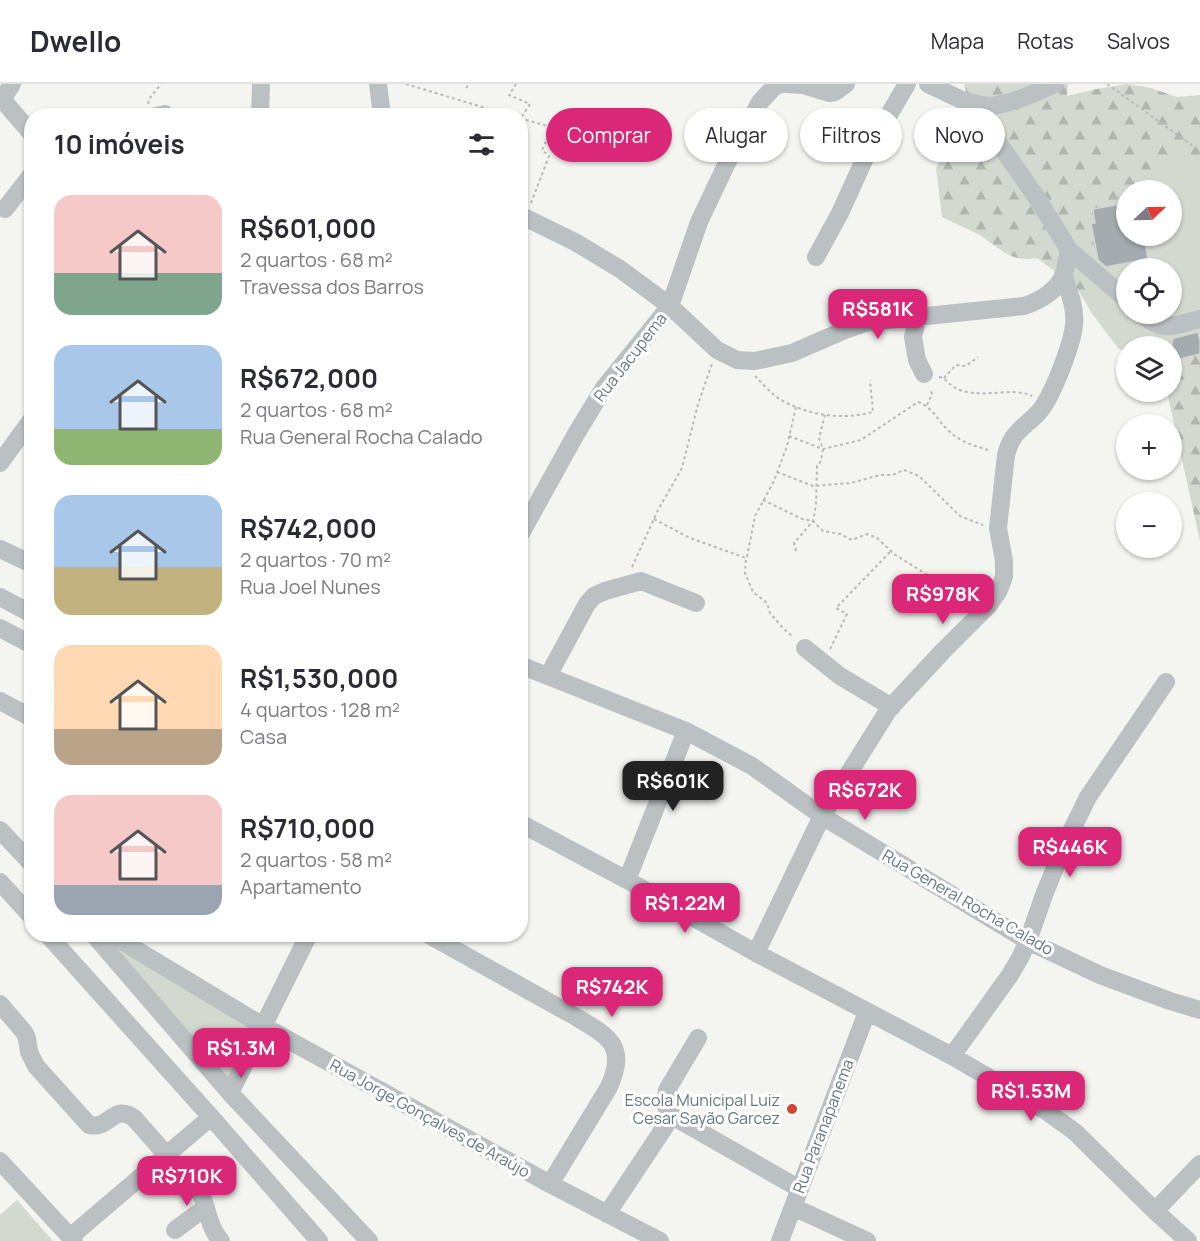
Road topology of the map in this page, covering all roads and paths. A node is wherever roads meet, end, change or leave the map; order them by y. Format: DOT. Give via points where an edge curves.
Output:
graph roads {
  1 [pos="12,84"];
  2 [pos="161,84"];
  3 [pos="261,84"];
  4 [pos="378,84"];
  5 [pos="406,84"];
  6 [pos="468,84"];
  7 [pos="516,84"];
  8 [pos="782,84"];
  9 [pos="787,84"];
  10 [pos="846,84"];
  11 [pos="907,84"];
  12 [pos="928,84"];
  13 [pos="1055,84"];
  14 [pos="1107,84"];
  15 [pos="466,88"];
  16 [pos="1,99"];
  17 [pos="987,106"];
  18 [pos="155,108"];
  19 [pos="260,108"];
  20 [pos="381,108"];
  21 [pos="486,108"];
  22 [pos="527,108"];
  23 [pos="528,120"];
  24 [pos="24,125"];
  25 [pos="546,127"];
  26 [pos="1200,151"];
  27 [pos="546,162"];
  28 [pos="24,184"];
  29 [pos="528,204"];
  30 [pos="5,209"];
  31 [pos="528,221"];
  32 [pos="1069,250"];
  33 [pos="816,257"];
  34 [pos="1063,276"];
  35 [pos="1116,290"];
  36 [pos="670,306"];
  37 [pos="918,317"];
  38 [pos="1200,319"];
  39 [pos="1155,324"];
  40 [pos="1181,324"];
  41 [pos="1182,324"];
  42 [pos="717,350"];
  43 [pos="978,357"];
  44 [pos="737,360"];
  45 [pos="924,374"];
  46 [pos="944,378"];
  47 [pos="870,380"];
  48 [pos="1045,402"];
  49 [pos="796,407"];
  50 [pos="825,415"];
  51 [pos="24,430"];
  52 [pos="789,436"];
  53 [pos="823,449"];
  54 [pos="1006,455"];
  55 [pos="0,463"];
  56 [pos="777,472"];
  57 [pos="816,486"];
  58 [pos="763,500"];
  59 [pos="654,519"];
  60 [pos="528,521"];
  61 [pos="813,521"];
  62 [pos="999,523"];
  63 [pos="0,549"];
  64 [pos="796,551"];
  65 [pos="891,551"];
  66 [pos="746,558"];
  67 [pos="24,560"];
  68 [pos="623,586"];
  69 [pos="0,597"];
  70 [pos="696,603"];
  71 [pos="24,610"];
  72 [pos="984,610"];
  73 [pos="0,628"];
  74 [pos="24,641"];
  75 [pos="806,648"];
  76 [pos="824,663"];
  77 [pos="528,668"];
  78 [pos="548,675"];
  79 [pos="1166,682"];
  80 [pos="0,701"];
  81 [pos="892,707"];
  82 [pos="24,714"];
  83 [pos="686,731"];
  84 [pos="822,816"];
  85 [pos="528,827"];
  86 [pos="0,830"];
  87 [pos="24,856"];
  88 [pos="627,880"];
  89 [pos="0,882"];
  90 [pos="24,908"];
  91 [pos="1028,941"];
  92 [pos="54,942"];
  93 [pos="100,942"];
  94 [pos="123,942"];
  95 [pos="305,942"];
  96 [pos="441,942"];
  97 [pos="756,953"];
  98 [pos="0,1004"];
  99 [pos="1200,1010"];
  100 [pos="867,1012"];
  101 [pos="263,1026"];
  102 [pos="698,1038"];
  103 [pos="952,1056"];
  104 [pos="230,1093"];
  105 [pos="672,1116"];
  106 [pos="211,1118"];
  107 [pos="166,1155"];
  108 [pos="0,1161"];
  109 [pos="1200,1164"];
  110 [pos="550,1184"];
  111 [pos="800,1189"];
  112 [pos="207,1207"];
  113 [pos="793,1207"];
  114 [pos="1155,1211"];
  115 [pos="607,1214"];
  116 [pos="175,1230"];
  117 [pos="72,1239"];
  118 [pos="221,1241"];
  119 [pos="319,1241"];
  120 [pos="369,1241"];
  121 [pos="660,1241"];
  122 [pos="780,1241"];
  123 [pos="867,1241"];
  124 [pos="1188,1241"];
  1 -- 16 [label="street"];
  2 -- 18 [label="path" via="149,99"];
  3 -- 19 [label="street"];
  4 -- 20 [label="street"];
  5 -- 21 [label="path"];
  6 -- 15 [label="path"];
  7 -- 22 [label="path" via="509,95 530,104"];
  8 -- 36 [label="street, Rua Jacupema" via="760,102 732,155 699,222"];
  9 -- 10 [label="street" via="829,93"];
  11 -- 33 [label="street" via="870,147"];
  12 -- 17 [label="street" via="964,101"];
  13 -- 17 [label="street" via="1015,101"];
  14 -- 26 [label="path"];
  16 -- 24 [label="street"];
  17 -- 32 [label="street" via="993,135"];
  23 -- 25 [label="path"];
  27 -- 29 [label="path"];
  28 -- 30 [label="street"];
  31 -- 36 [label="street" via="620,269"];
  32 -- 34 [label="street"];
  32 -- 35 [label="street"];
  34 -- 37 [label="street" via="1056,287 1035,303"];
  34 -- 48 [label="street" via="1071,297 1074,325 1060,373"];
  36 -- 42 [label="street"];
  36 -- 60 [label="street, Rua Jacupema" via="604,388"];
  37 -- 44 [label="street" via="868,322 771,359"];
  37 -- 45 [label="street" via="913,338"];
  38 -- 41 [label="street"];
  39 -- 40 [label="street"];
  42 -- 44 [label="street"];
  42 -- 59 [label="path" via="682,468"];
  43 -- 46 [label="path" via="966,366 956,365"];
  44 -- 49 [label="path" via="781,400"];
  45 -- 46 [label="path"];
  46 -- 48 [label="path" via="954,388 977,393 1027,394"];
  47 -- 50 [label="path" via="873,412 859,416"];
  48 -- 54 [label="street" via="1016,433"];
  49 -- 50 [label="path"];
  49 -- 52 [label="path"];
  50 -- 53 [label="path" via="819,438"];
  51 -- 55 [label="street"];
  52 -- 53 [label="path"];
  52 -- 56 [label="path"];
  53 -- 54 [label="path" via="861,440 918,402 927,405 949,432 967,443"];
  53 -- 57 [label="path"];
  54 -- 62 [label="street"];
  56 -- 57 [label="path"];
  56 -- 58 [label="path"];
  57 -- 61 [label="path"];
  57 -- 62 [label="path" via="851,483 904,470 919,476 960,516 981,525"];
  58 -- 61 [label="path"];
  58 -- 66 [label="path" via="755,516"];
  59 -- 66 [label="path" via="690,538"];
  59 -- 68 [label="path"];
  61 -- 64 [label="path" via="794,543"];
  61 -- 65 [label="path" via="823,531 852,540 867,534"];
  62 -- 72 [label="street" via="1004,577"];
  63 -- 67 [label="street"];
  65 -- 72 [label="path"];
  65 -- 76 [label="path" via="836,608 847,614"];
  66 -- 75 [label="path" via="746,573 753,592"];
  68 -- 70 [label="street" via="641,581"];
  68 -- 78 [label="street" via="594,596"];
  69 -- 71 [label="street"];
  72 -- 81 [label="street"];
  73 -- 74 [label="street"];
  75 -- 76 [label="street"];
  76 -- 81 [label="street"];
  77 -- 78 [label="street, Rua General Rocha Calado"];
  78 -- 83 [label="street, Rua General Rocha Calado"];
  79 -- 91 [label="street" via="1088,797 1063,848"];
  80 -- 82 [label="street"];
  81 -- 84 [label="street"];
  83 -- 84 [label="street, Rua General Rocha Calado" via="752,766"];
  83 -- 88 [label="street"];
  84 -- 91 [label="street, Rua General Rocha Calado"];
  84 -- 97 [label="street"];
  85 -- 88 [label="street"];
  86 -- 87 [label="street"];
  88 -- 97 [label="street"];
  89 -- 90 [label="street"];
  91 -- 99 [label="street, Rua General Rocha Calado" via="1100,975"];
  91 -- 103 [label="street" via="1010,975"];
  92 -- 106 [label="street"];
  93 -- 104 [label="street"];
  94 -- 101 [label="street, Rua Jorge Gonçalves de Araújo"];
  95 -- 101 [label="street"];
  96 -- 110 [label="street" via="598,1030 611,1040 617,1053 616,1072 609,1088"];
  97 -- 100 [label="street"];
  98 -- 107 [label="street" via="24,1032 36,1066 89,1125 100,1125 117,1113 128,1114"];
  100 -- 103 [label="street"];
  100 -- 111 [label="street, Rua Paranapanema"];
  101 -- 104 [label="street"];
  101 -- 110 [label="street, Rua Jorge Gonçalves de Araújo"];
  102 -- 105 [label="street" via="667,1090 665,1105"];
  103 -- 114 [label="street" via="1075,1132"];
  104 -- 120 [label="street"];
  105 -- 111 [label="street"];
  105 -- 115 [label="street"];
  106 -- 107 [label="street"];
  106 -- 119 [label="street"];
  107 -- 112 [label="street" via="201,1194"];
  107 -- 117 [label="street"];
  108 -- 117 [label="street"];
  109 -- 114 [label="street"];
  110 -- 115 [label="street, Rua Jorge Gonçalves de Araújo"];
  111 -- 113 [label="street, Rua Paranapanema"];
  112 -- 116 [label="street"];
  112 -- 118 [label="street" via="212,1230"];
  113 -- 122 [label="street, Rua Paranapanema"];
  113 -- 123 [label="street"];
  114 -- 124 [label="street"];
  115 -- 121 [label="street, Rua Jorge Gonçalves de Araújo"];
}
